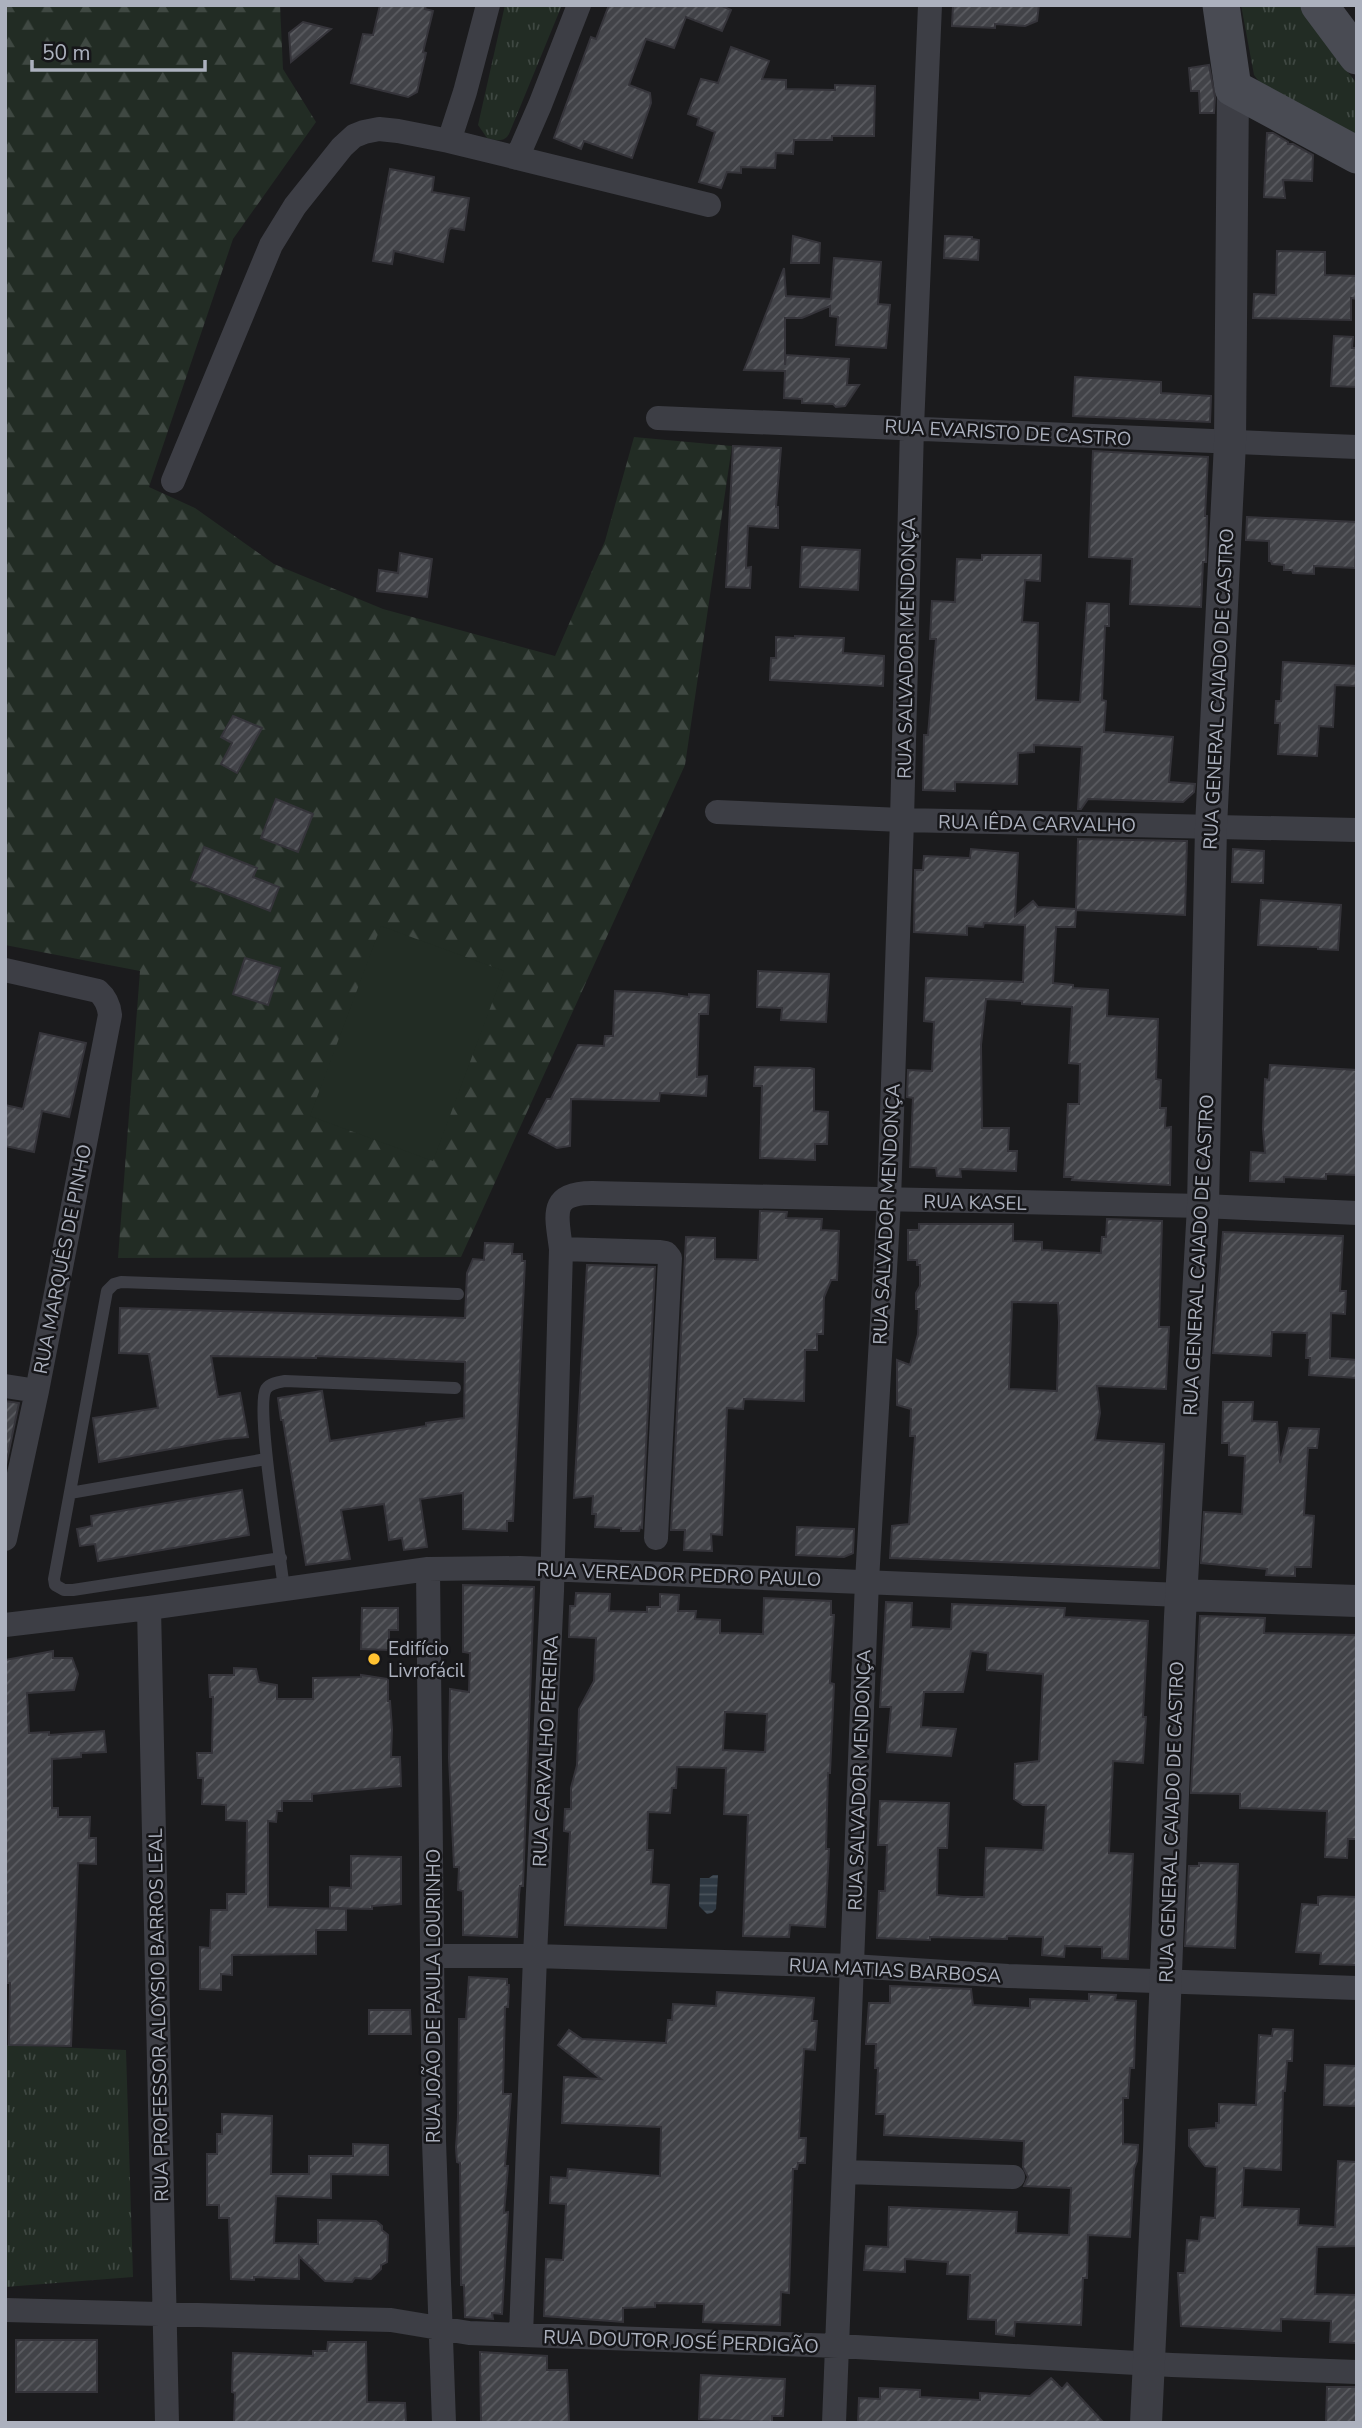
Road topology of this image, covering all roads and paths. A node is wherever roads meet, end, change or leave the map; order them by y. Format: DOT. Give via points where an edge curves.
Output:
graph roads {
  1 [pos="488,5"];
  2 [pos="579,5"];
  3 [pos="930,5"];
  4 [pos="1221,5"];
  5 [pos="1319,5"];
  6 [pos="1357,56"];
  7 [pos="1233,88"];
  8 [pos="449,141"];
  9 [pos="1357,155"];
  10 [pos="517,158"];
  11 [pos="709,205"];
  12 [pos="658,418"];
  13 [pos="912,427"];
  14 [pos="1230,443"];
  15 [pos="1357,447"];
  16 [pos="173,481"];
  17 [pos="717,812"];
  18 [pos="902,820"];
  19 [pos="1211,827"];
  20 [pos="1357,830"];
  21 [pos="5,971"];
  22 [pos="592,1193"];
  23 [pos="889,1200"];
  24 [pos="1203,1206"];
  25 [pos="1357,1213"];
  26 [pos="561,1249"];
  27 [pos="458,1294"];
  28 [pos="5,1386"];
  29 [pos="456,1388"];
  30 [pos="37,1391"];
  31 [pos="266,1459"];
  32 [pos="70,1493"];
  33 [pos="656,1538"];
  34 [pos="5,1539"];
  35 [pos="281,1558"];
  36 [pos="428,1569"];
  37 [pos="552,1571"];
  38 [pos="867,1581"];
  39 [pos="284,1589"];
  40 [pos="1181,1595"];
  41 [pos="1357,1601"];
  42 [pos="149,1608"];
  43 [pos="5,1625"];
  44 [pos="433,1956"];
  45 [pos="535,1956"];
  46 [pos="852,1966"];
  47 [pos="1165,1982"];
  48 [pos="1357,1988"];
  49 [pos="844,2172"];
  50 [pos="1013,2177"];
  51 [pos="5,2310"];
  52 [pos="165,2314"];
  53 [pos="441,2328"];
  54 [pos="521,2335"];
  55 [pos="838,2346"];
  56 [pos="1147,2363"];
  57 [pos="1357,2372"];
  58 [pos="167,2423"];
  59 [pos="444,2423"];
  60 [pos="834,2423"];
  61 [pos="1146,2423"];
  1 -- 8 [label="street"];
  2 -- 10 [label="street"];
  3 -- 13 [label="street, RUA SALVADOR MENDONÇA"];
  4 -- 7 [label="main road"];
  5 -- 6 [label="main road"];
  7 -- 9 [label="main road"];
  7 -- 14 [label="street, RUA GENERAL CAIADO DE CASTRO"];
  8 -- 10 [label="street"];
  8 -- 16 [label="street" via="379,129 354,136 334,157 271,245"];
  10 -- 11 [label="street"];
  12 -- 13 [label="street, RUA EVARISTO DE CASTRO"];
  13 -- 14 [label="street, RUA EVARISTO DE CASTRO"];
  13 -- 18 [label="street, RUA SALVADOR MENDONÇA"];
  14 -- 15 [label="street, RUA EVARISTO DE CASTRO"];
  14 -- 19 [label="street, RUA GENERAL CAIADO DE CASTRO"];
  17 -- 18 [label="street, RUA IÊDA CARVALHO"];
  18 -- 19 [label="street, RUA IÊDA CARVALHO"];
  18 -- 23 [label="street, RUA SALVADOR MENDONÇA"];
  19 -- 20 [label="street, RUA IÊDA CARVALHO"];
  19 -- 24 [label="street, RUA GENERAL CAIADO DE CASTRO"];
  21 -- 30 [label="street, RUA MARQUÊS DE PINHO" via="89,988 104,996 110,1015"];
  22 -- 23 [label="street, RUA KASEL"];
  22 -- 26 [label="street, RUA CARVALHO PEREIRA" via="573,1194 559,1204"];
  23 -- 24 [label="street, RUA KASEL"];
  23 -- 38 [label="street, RUA SALVADOR MENDONÇA"];
  24 -- 25 [label="street, RUA KASEL"];
  24 -- 40 [label="street, RUA GENERAL CAIADO DE CASTRO"];
  26 -- 33 [label="street" via="660,1252 670,1258"];
  26 -- 37 [label="street, RUA CARVALHO PEREIRA"];
  27 -- 32 [label="lane" via="114,1284 107,1291"];
  28 -- 30 [label="street"];
  29 -- 31 [label="lane" via="272,1384 262,1403"];
  30 -- 34 [label="street, RUA MARQUÊS DE PINHO"];
  31 -- 32 [label="lane"];
  31 -- 35 [label="lane"];
  32 -- 35 [label="lane" via="54,1579 64,1590"];
  35 -- 39 [label="lane"];
  36 -- 37 [label="street, RUA VEREADOR PEDRO PAULO"];
  36 -- 39 [label="street, RUA VEREADOR PEDRO PAULO"];
  36 -- 44 [label="street, RUA JOÃO DE PAULA LOURINHO"];
  37 -- 38 [label="street, RUA VEREADOR PEDRO PAULO"];
  37 -- 45 [label="street, RUA CARVALHO PEREIRA"];
  38 -- 40 [label="street, RUA VEREADOR PEDRO PAULO"];
  38 -- 46 [label="street, RUA SALVADOR MENDONÇA"];
  39 -- 42 [label="street, RUA VEREADOR PEDRO PAULO"];
  40 -- 41 [label="street, RUA VEREADOR PEDRO PAULO"];
  40 -- 47 [label="street, RUA GENERAL CAIADO DE CASTRO"];
  42 -- 43 [label="street, RUA VEREADOR PEDRO PAULO"];
  42 -- 52 [label="street, RUA PROFESSOR ALOYSIO BARROS LEAL"];
  44 -- 45 [label="street, RUA MATIAS BARBOSA"];
  44 -- 53 [label="street, RUA JOÃO DE PAULA LOURINHO"];
  45 -- 46 [label="street, RUA MATIAS BARBOSA"];
  45 -- 54 [label="street, RUA CARVALHO PEREIRA"];
  46 -- 47 [label="street, RUA MATIAS BARBOSA"];
  46 -- 49 [label="street, RUA SALVADOR MENDONÇA"];
  47 -- 48 [label="street, RUA MATIAS BARBOSA"];
  47 -- 56 [label="street, RUA GENERAL CAIADO DE CASTRO"];
  49 -- 50 [label="street"];
  49 -- 55 [label="street, RUA SALVADOR MENDONÇA"];
  51 -- 52 [label="street, RUA DOUTOR JOSÉ PERDIGÃO"];
  52 -- 53 [label="street, RUA DOUTOR JOSÉ PERDIGÃO" via="391,2319"];
  52 -- 58 [label="street, RUA PROFESSOR ALOYSIO BARROS LEAL"];
  53 -- 54 [label="street, RUA DOUTOR JOSÉ PERDIGÃO"];
  53 -- 59 [label="street, RUA JOÃO DE PAULA LOURINHO"];
  54 -- 55 [label="street, RUA DOUTOR JOSÉ PERDIGÃO"];
  55 -- 56 [label="street, RUA DOUTOR JOSÉ PERDIGÃO"];
  55 -- 60 [label="street, RUA SALVADOR MENDONÇA"];
  56 -- 57 [label="street, RUA DOUTOR JOSÉ PERDIGÃO"];
  56 -- 61 [label="street, RUA GENERAL CAIADO DE CASTRO"];
}
